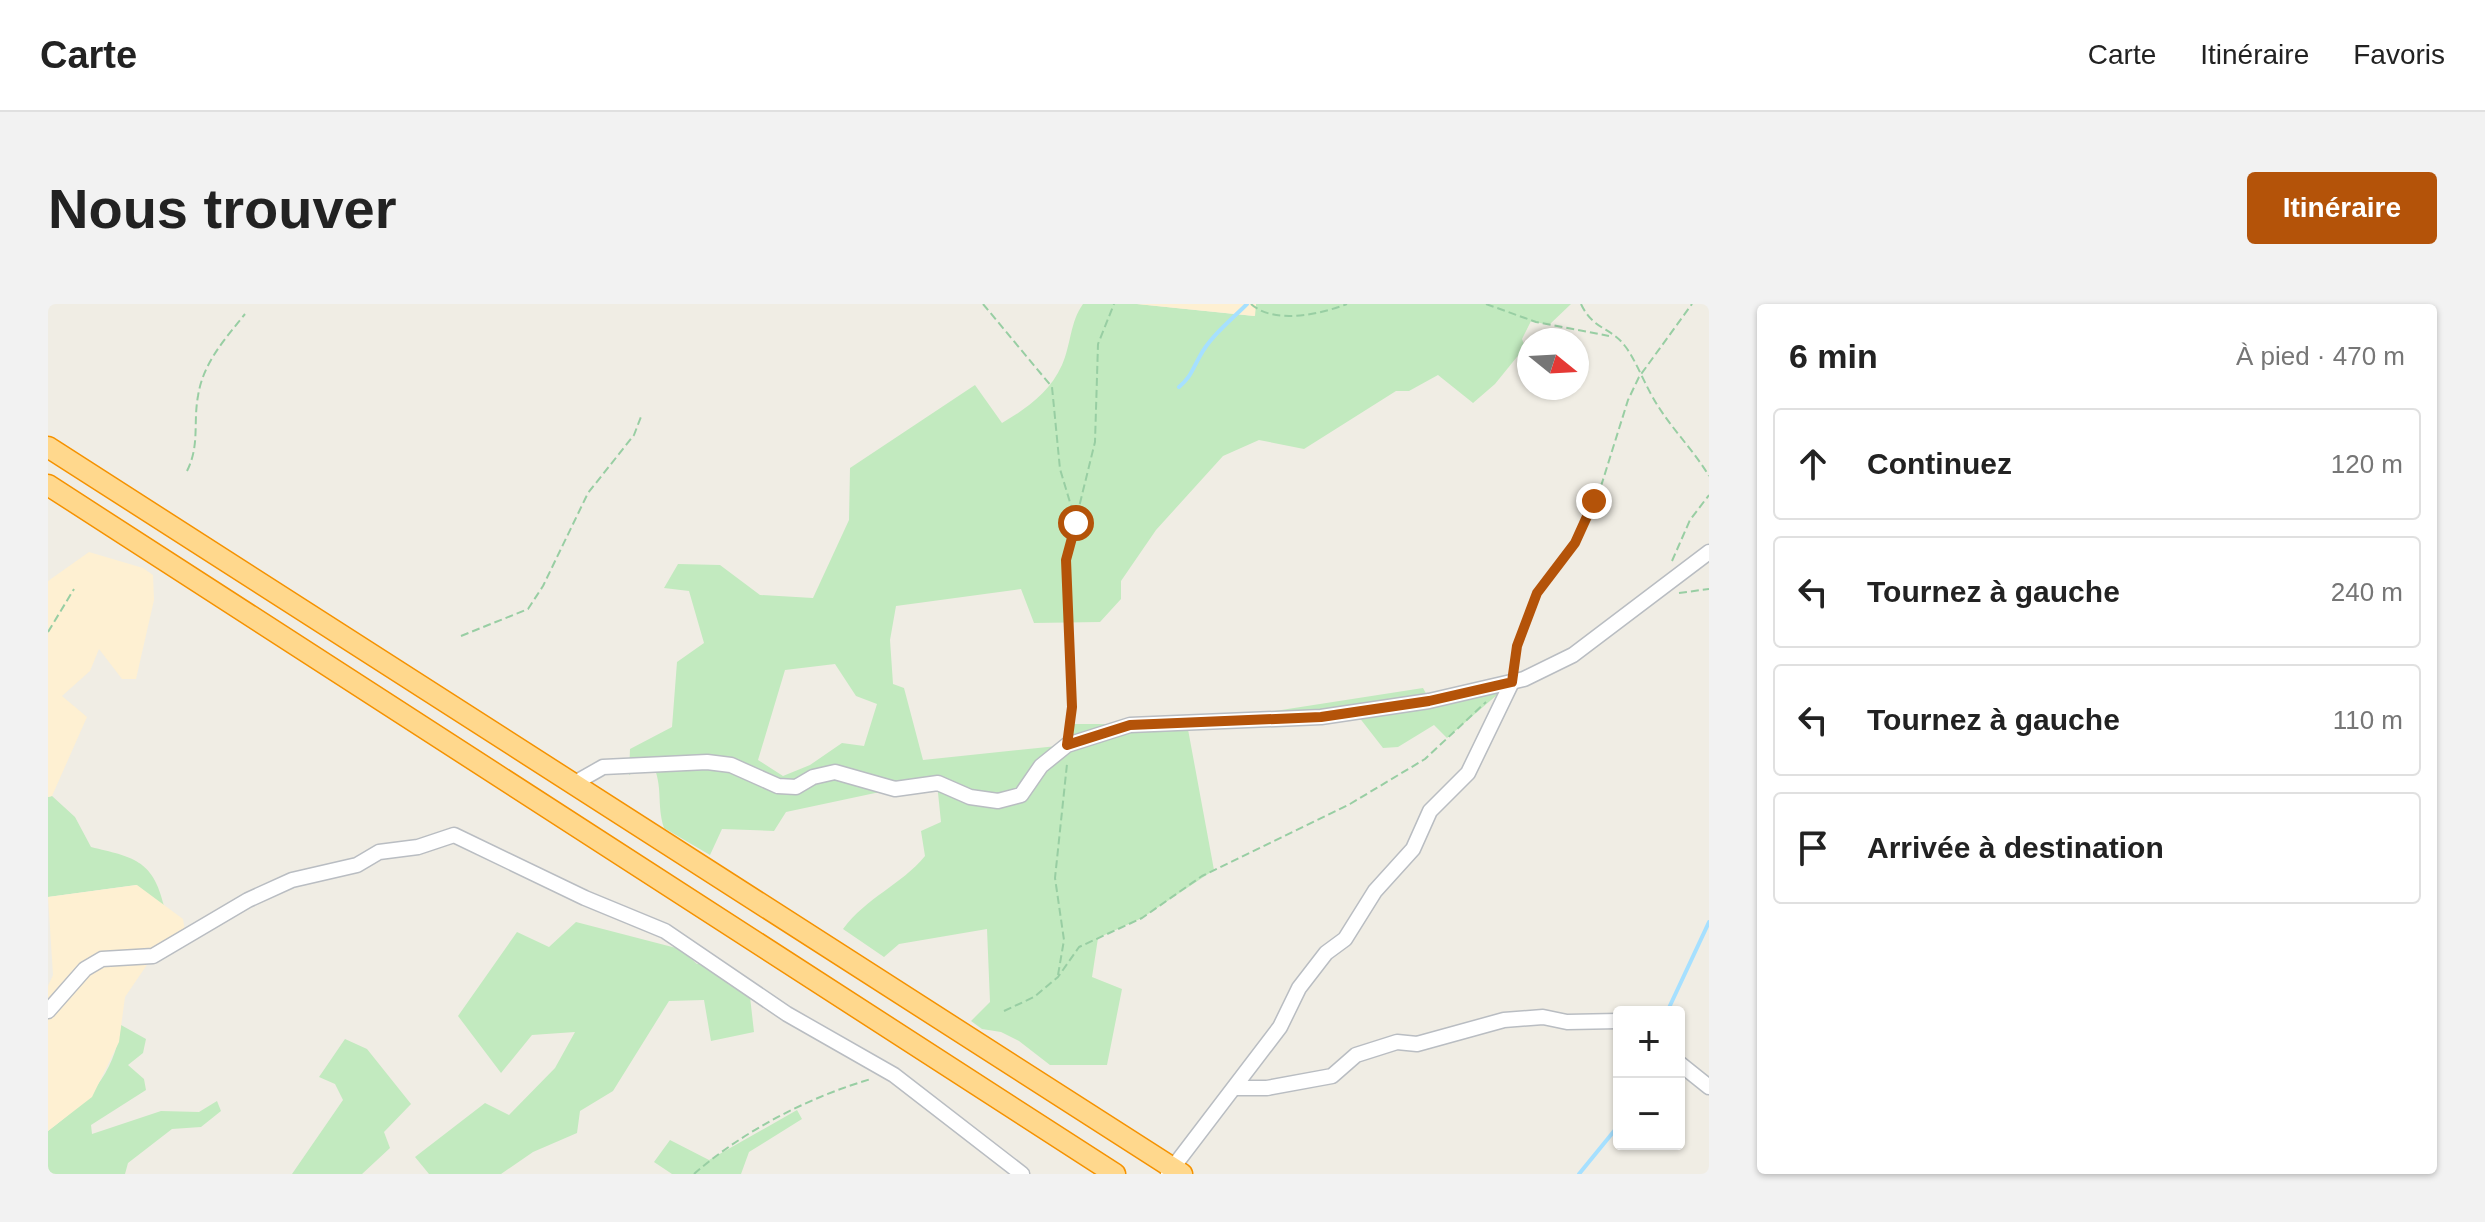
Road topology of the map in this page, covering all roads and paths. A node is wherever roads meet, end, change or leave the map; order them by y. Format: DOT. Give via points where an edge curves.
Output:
graph roads {
  1 [pos="983,304"];
  2 [pos="1114,304"];
  3 [pos="1251,304"];
  4 [pos="1347,304"];
  5 [pos="1486,304"];
  6 [pos="1581,304"];
  7 [pos="1692,304"];
  8 [pos="245,314"];
  9 [pos="1613,337"];
  10 [pos="1639,377"];
  11 [pos="642,414"];
  12 [pos="48,447"];
  13 [pos="187,471"];
  14 [pos="1709,476"];
  15 [pos="48,485"];
  16 [pos="1076,523"];
  17 [pos="1709,552"];
  18 [pos="74,589"];
  19 [pos="48,632"];
  20 [pos="461,636"];
  21 [pos="1512,682"];
  22 [pos="1067,745"];
  23 [pos="573,784"];
  24 [pos="1058,977"];
  25 [pos="48,1011"];
  26 [pos="1004,1011"];
  27 [pos="1613,1021"];
  28 [pos="1685,1068"];
  29 [pos="894,1075"];
  30 [pos="1696,1077"];
  31 [pos="1685,1080"];
  32 [pos="1709,1087"];
  33 [pos="1235,1088"];
  34 [pos="1174,1172"];
  35 [pos="694,1174"];
  36 [pos="1022,1174"];
  37 [pos="1115,1174"];
  1 -- 16 [label="path" via="1052,387 1060,469"];
  2 -- 16 [label="path" via="1098,344 1095,442"];
  3 -- 4 [label="path" via="1268,313 1310,315"];
  5 -- 9 [label="path" via="1536,322"];
  6 -- 9 [label="path" via="1593,324"];
  7 -- 10 [label="path"];
  8 -- 13 [label="path" via="211,356 198,395 197,440"];
  9 -- 10 [label="path" via="1626,347"];
  10 -- 14 [label="path"];
  10 -- 21 [label="path" via="1575,543 1537,593 1517,646"];
  11 -- 20 [label="path" via="634,435 588,493 528,609"];
  12 -- 23 [label="highway"];
  15 -- 37 [label="highway"];
  16 -- 22 [label="path" via="1066,560 1072,707"];
  17 -- 21 [label="street" via="1573,655"];
  18 -- 19 [label="path"];
  21 -- 22 [label="street" via="1321,717 1130,725"];
  21 -- 24 [label="path" via="1425,759 1350,804 1202,876 1142,918 1079,947"];
  21 -- 33 [label="street" via="1468,773 1430,811 1413,849 1375,891 1345,939 1326,953 1299,988 1280,1027"];
  22 -- 23 [label="street" via="1041,766 1021,795 998,801 970,797 938,783 895,789 835,772 796,787 778,786 731,765 707,762 603,767"];
  22 -- 24 [label="path" via="1055,878 1064,940"];
  23 -- 34 [label="highway"];
  24 -- 26 [label="path" via="1034,997"];
  25 -- 29 [label="street" via="85,969 102,959 153,956 292,880 454,835 665,931 787,1014"];
  27 -- 33 [label="street" via="1504,1020 1356,1055 1332,1076"];
  28 -- 30 [label="street"];
  29 -- 35 [label="path" via="853,1084 770,1122"];
  29 -- 36 [label="street"];
  30 -- 31 [label="street"];
  30 -- 32 [label="street"];
  33 -- 34 [label="street"];
}
